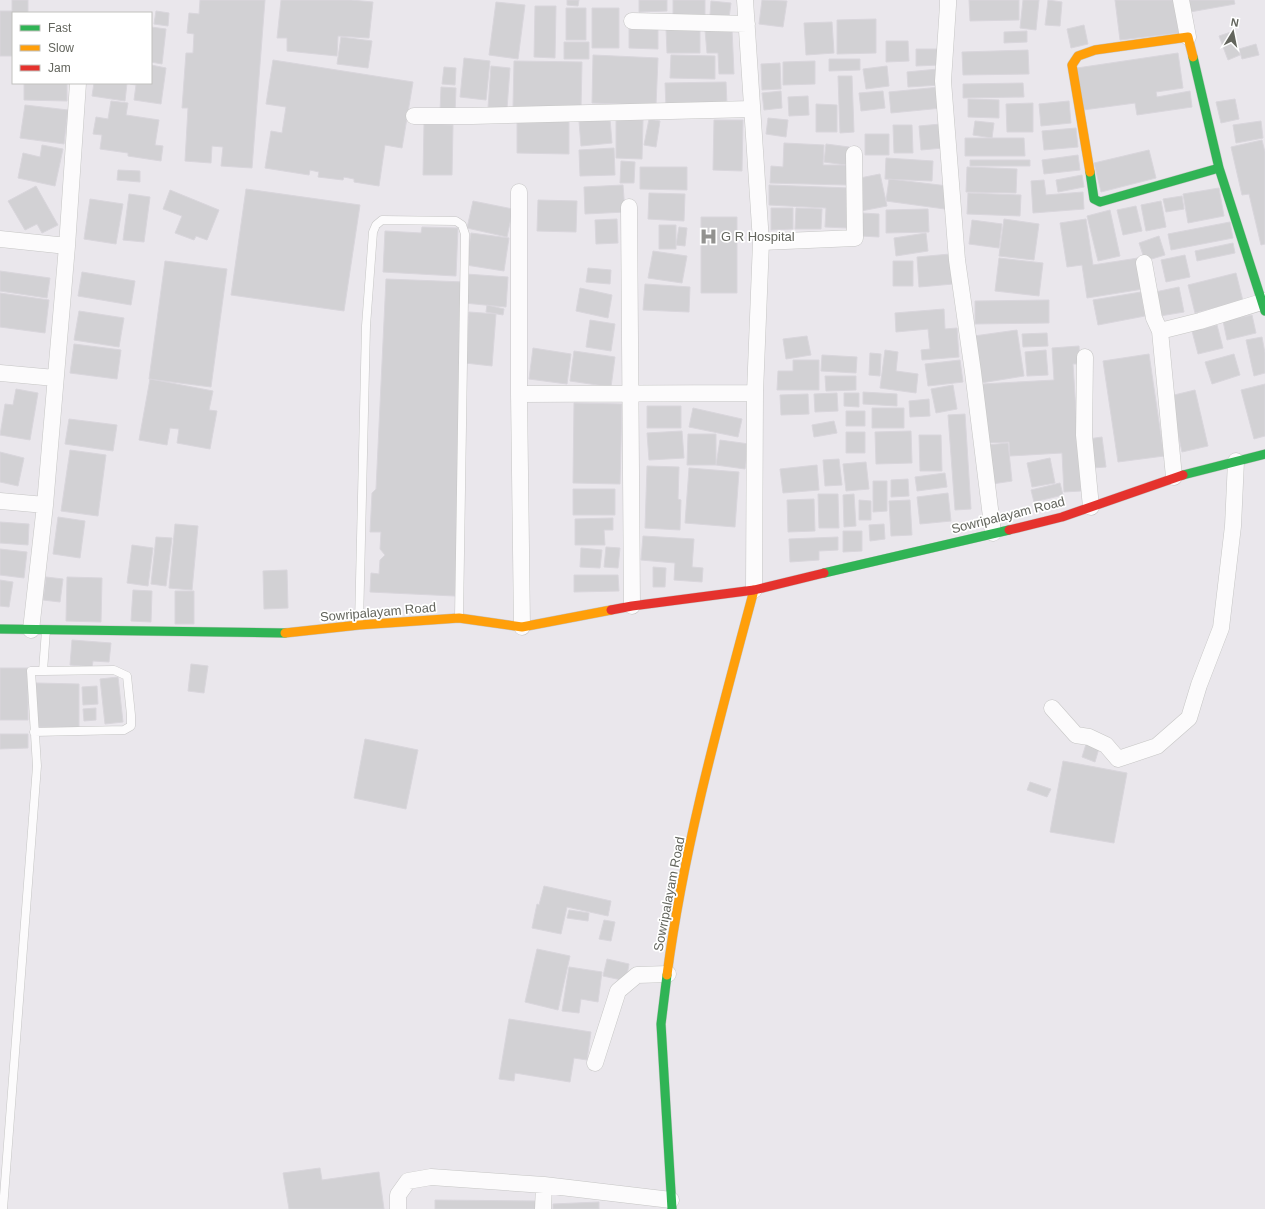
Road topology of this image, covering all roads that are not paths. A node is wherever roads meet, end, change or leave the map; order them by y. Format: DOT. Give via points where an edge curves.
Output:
graph roads {
  1 [pos="745,0"];
  2 [pos="948,0"];
  3 [pos="1182,0"];
  4 [pos="632,21"];
  5 [pos="747,24"];
  6 [pos="1188,37"];
  7 [pos="78,84"];
  8 [pos="752,109"];
  9 [pos="414,116"];
  10 [pos="854,154"];
  11 [pos="1219,168"];
  12 [pos="519,192"];
  13 [pos="629,207"];
  14 [pos="0,240"];
  15 [pos="761,242"];
  16 [pos="68,246"];
  17 [pos="1144,263"];
  18 [pos="1264,304"];
  19 [pos="1160,331"];
  20 [pos="1085,357"];
  21 [pos="0,373"];
  22 [pos="55,378"];
  23 [pos="630,393"];
  24 [pos="755,393"];
  25 [pos="519,394"];
  26 [pos="1265,454"];
  27 [pos="1236,461"];
  28 [pos="1174,477"];
  29 [pos="0,501"];
  30 [pos="45,504"];
  31 [pos="1091,507"];
  32 [pos="993,533"];
  33 [pos="754,590"];
  34 [pos="632,606"];
  35 [pos="459,618"];
  36 [pos="359,625"];
  37 [pos="522,627"];
  38 [pos="0,629"];
  39 [pos="39,630"];
  40 [pos="42,671"];
  41 [pos="1052,708"];
  42 [pos="34,732"];
  43 [pos="668,974"];
  44 [pos="595,1063"];
  45 [pos="544,1185"];
  46 [pos="671,1204"];
  47 [pos="3,1209"];
  48 [pos="398,1209"];
  49 [pos="543,1209"];
  1 -- 5 [label="street"];
  2 -- 32 [label="street" via="943,81 957,260 974,372"];
  3 -- 6 [label="street"];
  4 -- 5 [label="street"];
  5 -- 8 [label="street"];
  6 -- 11 [label="street"];
  6 -- 11 [label="street" via="1095,50 1078,56 1072,65 1094,199 1100,202"];
  7 -- 16 [label="street"];
  8 -- 9 [label="street"];
  8 -- 15 [label="street"];
  10 -- 15 [label="street" via="855,238"];
  11 -- 18 [label="street"];
  12 -- 25 [label="street"];
  13 -- 23 [label="street"];
  14 -- 16 [label="street"];
  15 -- 24 [label="street"];
  16 -- 22 [label="street"];
  17 -- 19 [label="street" via="1154,318"];
  18 -- 19 [label="street"];
  19 -- 28 [label="street"];
  20 -- 31 [label="street" via="1084,435"];
  21 -- 22 [label="street"];
  22 -- 30 [label="street"];
  23 -- 24 [label="street"];
  23 -- 25 [label="street"];
  23 -- 34 [label="street"];
  24 -- 33 [label="street"];
  25 -- 37 [label="street"];
  26 -- 27 [label="street, Sowripalayam Road"];
  27 -- 28 [label="street, Sowripalayam Road"];
  27 -- 41 [label="street" via="1233,526 1221,628 1189,718 1157,746 1118,759 1106,745 1089,737 1076,735"];
  28 -- 31 [label="street, Sowripalayam Road"];
  29 -- 30 [label="street"];
  30 -- 39 [label="street"];
  31 -- 32 [label="street, Sowripalayam Road" via="1062,517"];
  32 -- 33 [label="street, Sowripalayam Road"];
  33 -- 34 [label="street, Sowripalayam Road"];
  33 -- 43 [label="street, Sowripalayam Road" via="707,767"];
  34 -- 37 [label="street, Sowripalayam Road"];
  35 -- 36 [label="street, Sowripalayam Road"];
  35 -- 36 [label="lane" via="465,234 462,225 456,221 382,220 373,232 366,326"];
  35 -- 37 [label="street, Sowripalayam Road"];
  36 -- 39 [label="street, Sowripalayam Road" via="289,633"];
  38 -- 39 [label="street, Sowripalayam Road"];
  39 -- 40 [label="lane"];
  40 -- 42 [label="lane" via="31,671"];
  40 -- 42 [label="lane" via="114,670 127,676 131,726 124,730"];
  42 -- 47 [label="lane" via="36,766"];
  43 -- 44 [label="street" via="637,975 618,991"];
  43 -- 46 [label="street, Sowripalayam Road" via="661,1024"];
  45 -- 46 [label="street"];
  45 -- 48 [label="street" via="431,1177 408,1181 398,1195"];
  45 -- 49 [label="street"];
}
